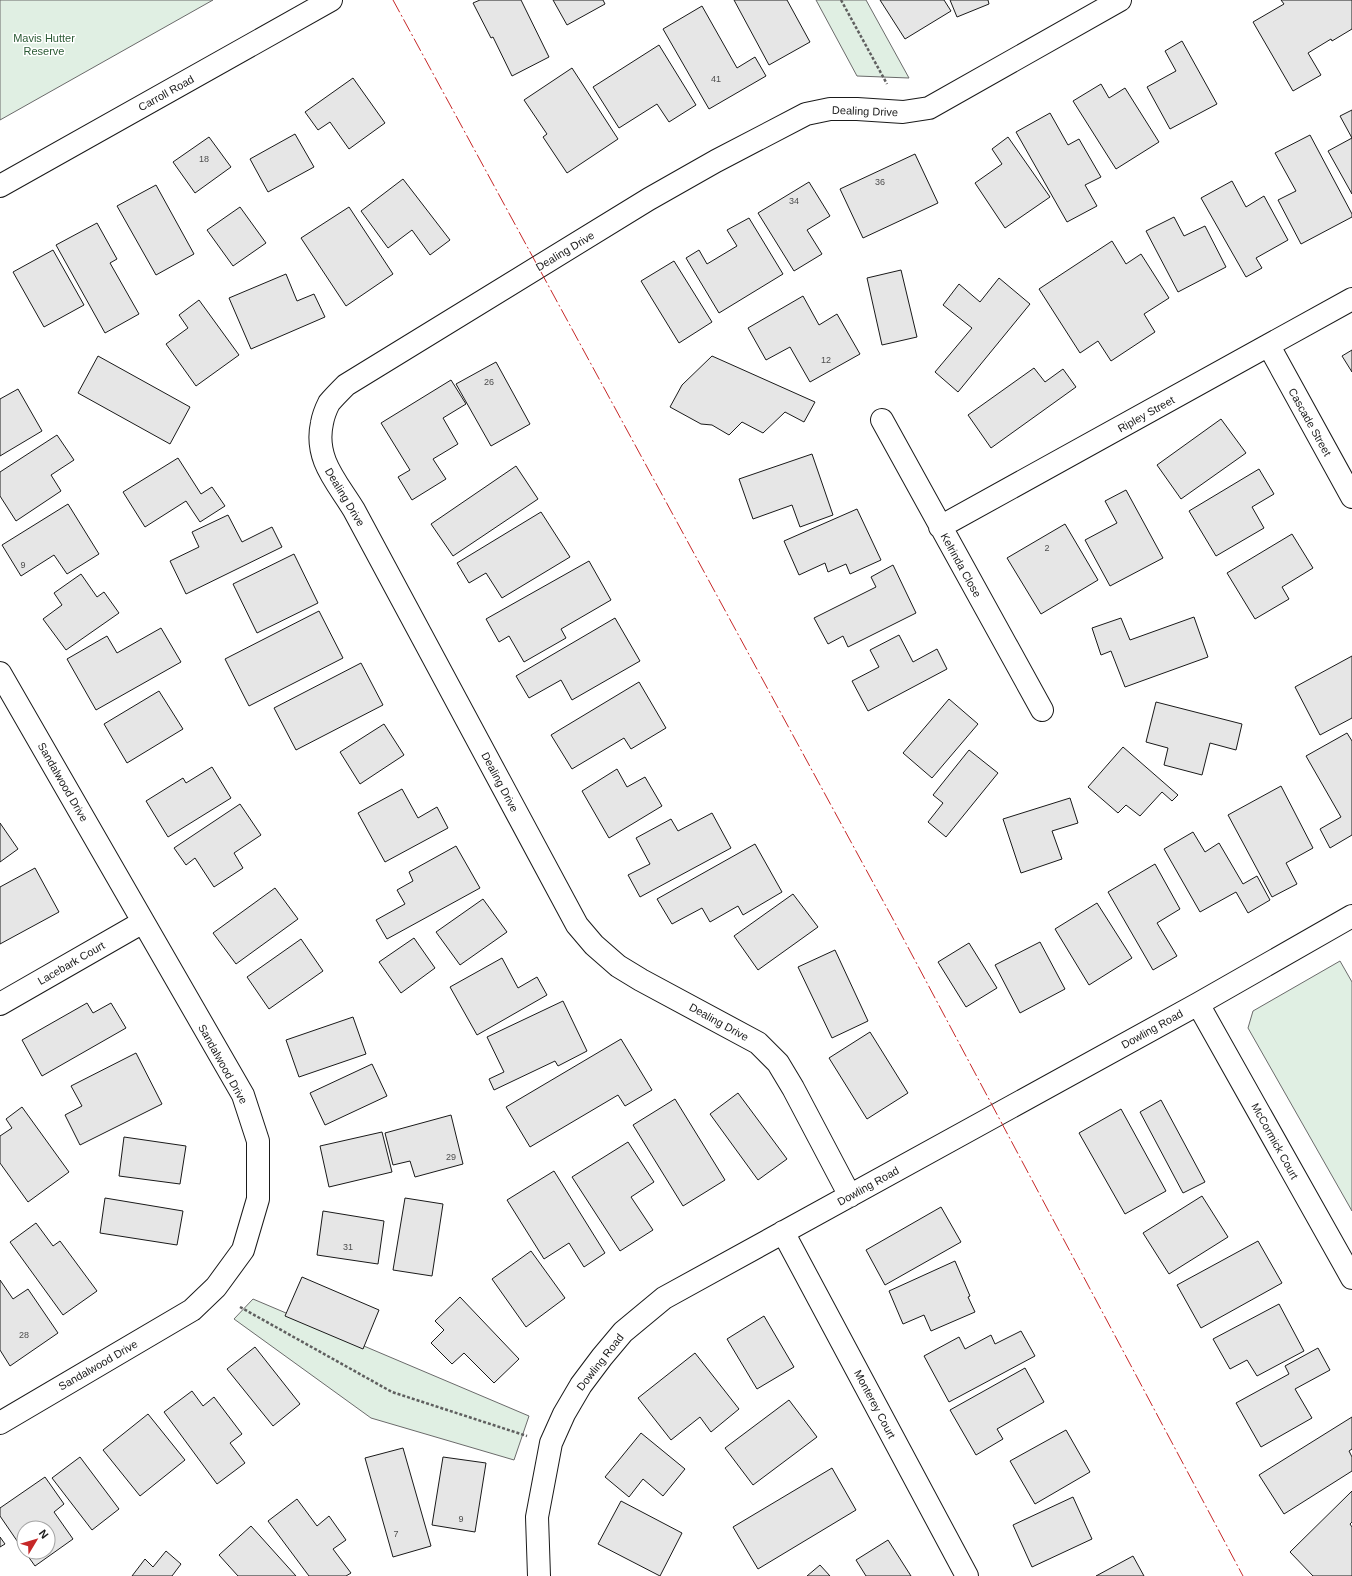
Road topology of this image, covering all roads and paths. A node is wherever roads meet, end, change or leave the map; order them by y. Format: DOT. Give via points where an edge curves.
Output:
graph roads {
  1 [pos="331,0"];
  2 [pos="841,0"];
  3 [pos="1120,0"];
  4 [pos="903,112"];
  5 [pos="0,186"];
  6 [pos="1352,299"];
  7 [pos="1269,346"];
  8 [pos="882,420"];
  9 [pos="1352,497"];
  10 [pos="940,527"];
  11 [pos="0,673"];
  12 [pos="1042,710"];
  13 [pos="1352,916"];
  14 [pos="142,922"];
  15 [pos="0,1004"];
  16 [pos="1198,1004"];
  17 [pos="850,1196"];
  18 [pos="783,1232"];
  19 [pos="1352,1278"];
  20 [pos="240,1306"];
  21 [pos="0,1423"];
  22 [pos="551,1444"];
  23 [pos="539,1576"];
  24 [pos="967,1576"];
  1 -- 5 [label="street, Carroll Road"];
  2 -- 4 [label="path"];
  3 -- 4 [label="street, Dealing Drive" via="928,108"];
  4 -- 17 [label="street, Dealing Drive" via="830,109 806,114 716,161 649,199 346,385 329,404 320,432 324,460 330,474 354,510 577,925 594,945 618,966 758,1044 778,1063"];
  6 -- 7 [label="street, Ripley Street"];
  7 -- 9 [label="street, Cascade Street"];
  7 -- 10 [label="street, Ripley Street"];
  8 -- 10 [label="street, Kelrinda Close"];
  10 -- 12 [label="street, Kelrinda Close"];
  11 -- 14 [label="street, Sandalwood Drive"];
  13 -- 16 [label="street, Dowling Road"];
  14 -- 15 [label="street, Lacebark Court"];
  14 -- 21 [label="street, Sandalwood Drive" via="243,1095 258,1141 258,1199 243,1250 216,1287 192,1310"];
  16 -- 17 [label="street, Dowling Road"];
  16 -- 19 [label="street, McCormick Court"];
  17 -- 18 [label="street, Dowling Road"];
  18 -- 22 [label="street, Dowling Road" via="664,1298 622,1332 581,1385 564,1414"];
  18 -- 24 [label="street, Monterey Court"];
  20 -- 22 [label="path" via="392,1392"];
  22 -- 23 [label="street, Dowling Road" via="538,1516"];
}
